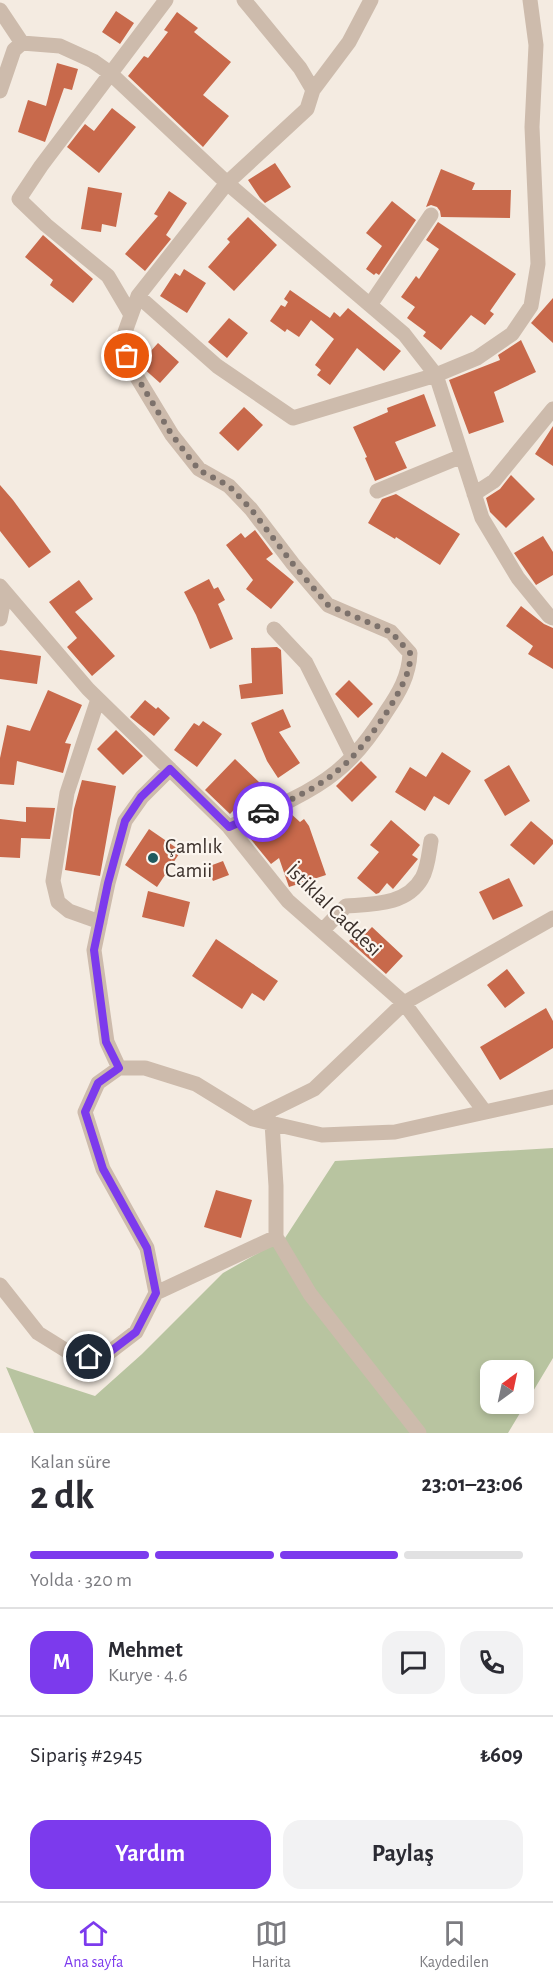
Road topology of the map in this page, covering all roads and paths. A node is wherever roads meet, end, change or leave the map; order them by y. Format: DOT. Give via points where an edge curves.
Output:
graph roads {
  1 [pos="166,0"];
  2 [pos="244,0"];
  3 [pos="371,0"];
  4 [pos="530,0"];
  5 [pos="0,10"];
  6 [pos="22,43"];
  7 [pos="110,72"];
  8 [pos="313,90"];
  9 [pos="0,91"];
  10 [pos="227,183"];
  11 [pos="431,215"];
  12 [pos="138,296"];
  13 [pos="370,305"];
  14 [pos="131,315"];
  15 [pos="436,375"];
  16 [pos="553,409"];
  17 [pos="462,456"];
  18 [pos="377,491"];
  19 [pos="474,494"];
  20 [pos="3,589"];
  21 [pos="553,618"];
  22 [pos="0,619"];
  23 [pos="274,629"];
  24 [pos="98,699"];
  25 [pos="352,755"];
  26 [pos="170,769"];
  27 [pos="229,827"];
  28 [pos="431,841"];
  29 [pos="553,918"];
  30 [pos="100,922"];
  31 [pos="322,931"];
  32 [pos="404,1003"];
  33 [pos="119,1068"];
  34 [pos="553,1097"];
  35 [pos="485,1112"];
  36 [pos="253,1119"];
  37 [pos="272,1123"];
  38 [pos="276,1237"];
  39 [pos="0,1285"];
  40 [pos="156,1293"];
  41 [pos="418,1433"];
  1 -- 7 [label="street"];
  2 -- 8 [label="street" via="300,68"];
  3 -- 8 [label="street" via="349,42"];
  4 -- 15 [label="street" via="536,45 532,127 538,264 531,306 512,334 477,358"];
  5 -- 6 [label="street"];
  6 -- 7 [label="street" via="60,46"];
  6 -- 9 [label="street" via="14,50"];
  7 -- 10 [label="street"];
  7 -- 14 [label="street" via="19,199 108,276"];
  8 -- 10 [label="street" via="307,109"];
  10 -- 12 [label="street"];
  10 -- 13 [label="street"];
  11 -- 13 [label="street"];
  12 -- 14 [label="street"];
  12 -- 15 [label="street" via="217,366 293,418"];
  13 -- 15 [label="street" via="404,334"];
  14 -- 25 [label="street" via="121,343 132,369 172,435 199,470 229,486 251,509 328,605 391,632 410,653 409,669 399,693 371,736"];
  15 -- 17 [label="street"];
  16 -- 19 [label="street" via="494,481"];
  17 -- 18 [label="street"];
  17 -- 19 [label="street"];
  19 -- 21 [label="street" via="482,518 518,578"];
  20 -- 22 [label="street"];
  20 -- 24 [label="street, İstiklal Caddesi"];
  23 -- 25 [label="street" via="306,663"];
  24 -- 26 [label="street, İstiklal Caddesi"];
  24 -- 30 [label="street" via="67,793 53,881 58,902 69,911"];
  25 -- 27 [label="street" via="337,772 295,798"];
  26 -- 27 [label="street, İstiklal Caddesi"];
  26 -- 30 [label="street" via="141,797 125,821"];
  27 -- 31 [label="street, İstiklal Caddesi" via="288,901"];
  28 -- 31 [label="street" via="423,877 406,896 345,906"];
  29 -- 32 [label="street"];
  30 -- 33 [label="street" via="94,950 106,1042"];
  31 -- 32 [label="street, İstiklal Caddesi"];
  32 -- 35 [label="street, İstiklal Caddesi"];
  32 -- 36 [label="street" via="314,1089"];
  33 -- 36 [label="street" via="145,1068 196,1084"];
  33 -- 40 [label="street" via="98,1083 85,1112 103,1169 147,1248"];
  34 -- 35 [label="street"];
  35 -- 37 [label="street" via="395,1132 322,1135"];
  36 -- 37 [label="street"];
  37 -- 38 [label="street"];
  38 -- 40 [label="street"];
  38 -- 41 [label="street" via="310,1294"];
  39 -- 40 [label="street" via="38,1333 75,1356 102,1358 136,1332"];
}
